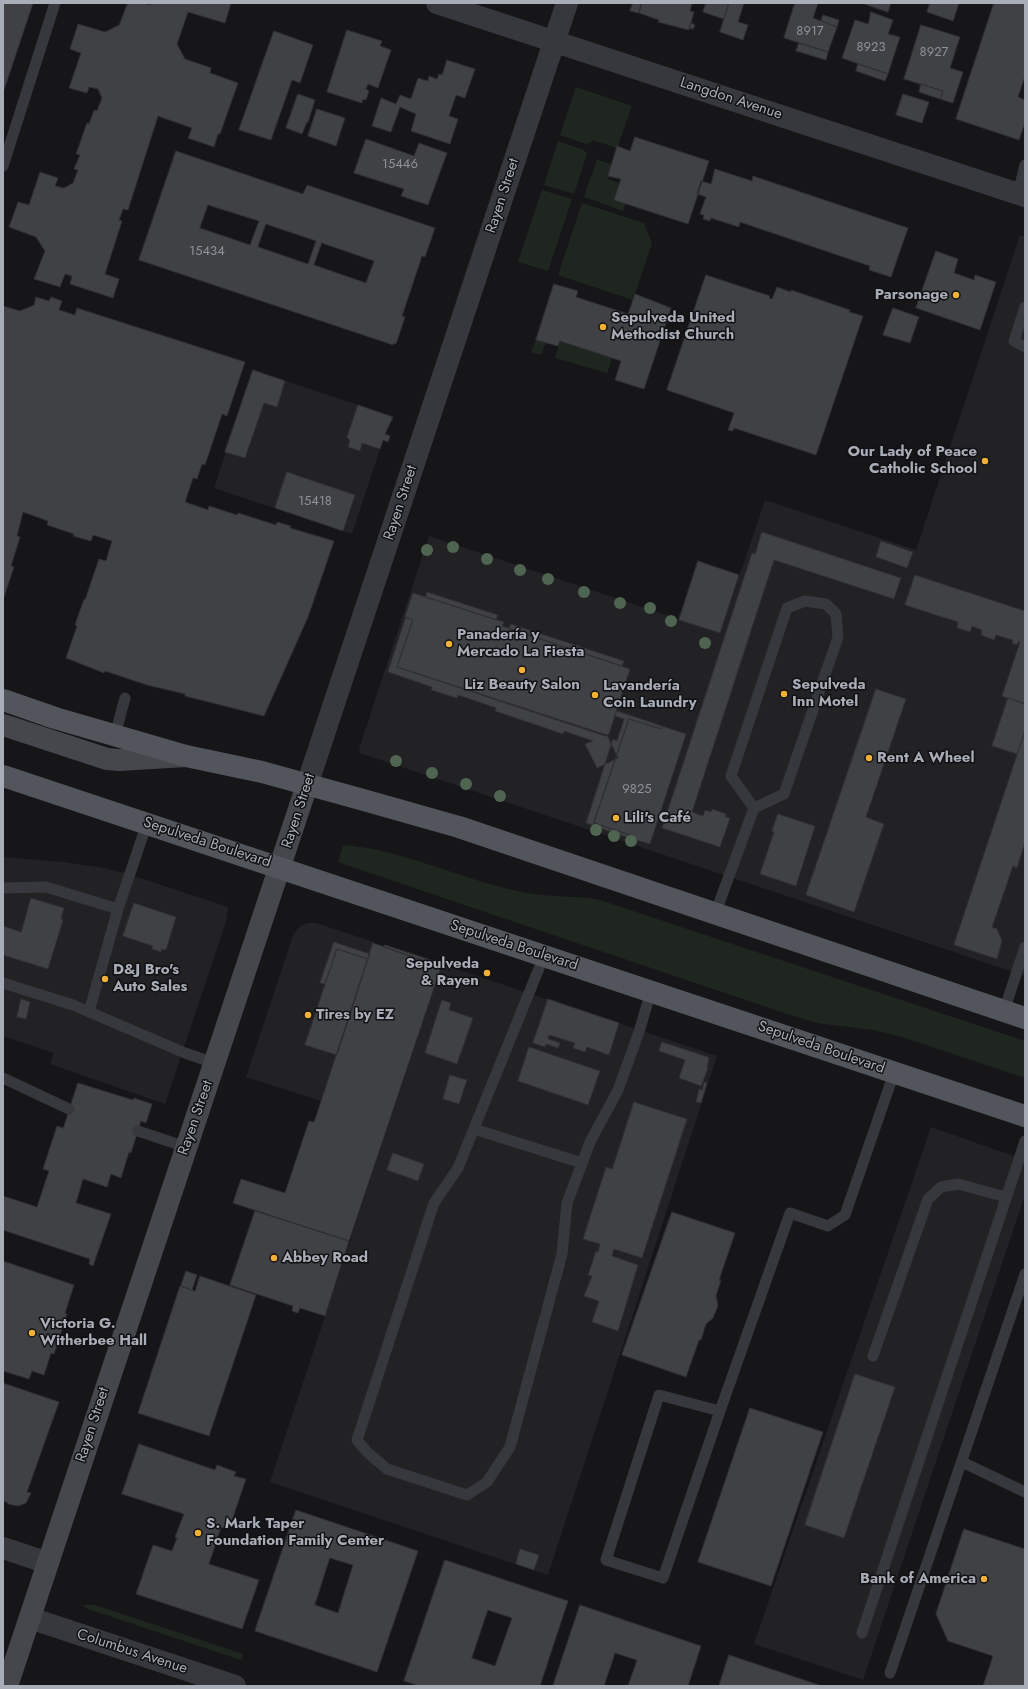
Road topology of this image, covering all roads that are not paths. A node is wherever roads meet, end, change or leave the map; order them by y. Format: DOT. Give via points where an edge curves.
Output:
graph roads {
  1 [pos="55,3"];
  2 [pos="437,3"];
  3 [pos="567,3"];
  4 [pos="553,42"];
  5 [pos="3,166"];
  6 [pos="1025,166"];
  7 [pos="1021,194"];
  8 [pos="1025,308"];
  9 [pos="1025,347"];
  10 [pos="126,698"];
  11 [pos="3,700"];
  12 [pos="3,725"];
  13 [pos="115,735"];
  14 [pos="186,756"];
  15 [pos="3,776"];
  16 [pos="307,785"];
  17 [pos="754,808"];
  18 [pos="147,823"];
  19 [pos="280,867"];
  20 [pos="3,888"];
  21 [pos="118,909"];
  22 [pos="715,914"];
  23 [pos="1025,947"];
  24 [pos="544,956"];
  25 [pos="3,983"];
  26 [pos="651,991"];
  27 [pos="1004,1011"];
  28 [pos="89,1012"];
  29 [pos="1025,1018"];
  30 [pos="214,1064"];
  31 [pos="894,1073"];
  32 [pos="3,1078"];
  33 [pos="70,1109"];
  34 [pos="1025,1116"];
  35 [pos="474,1129"];
  36 [pos="138,1131"];
  37 [pos="1025,1141"];
  38 [pos="186,1147"];
  39 [pos="582,1163"];
  40 [pos="1006,1197"];
  41 [pos="1025,1274"];
  42 [pos="873,1356"];
  43 [pos="720,1411"];
  44 [pos="962,1462"];
  45 [pos="1025,1492"];
  46 [pos="3,1548"];
  47 [pos="48,1563"];
  48 [pos="30,1618"];
  49 [pos="862,1633"];
  50 [pos="890,1673"];
  51 [pos="7,1686"];
  52 [pos="235,1686"];
  1 -- 5 [label="lane"];
  2 -- 4 [label="street, Langdon Avenue"];
  3 -- 4 [label="street, Rayen Street"];
  4 -- 7 [label="street, Langdon Avenue"];
  4 -- 16 [label="street, Rayen Street"];
  6 -- 7 [label="lane"];
  8 -- 9 [label="lane" via="1014,341"];
  10 -- 13 [label="lane"];
  11 -- 13 [label="main road"];
  12 -- 14 [label="street" via="107,759"];
  13 -- 14 [label="main road"];
  14 -- 16 [label="main road" via="262,772"];
  15 -- 18 [label="main road, Sepulveda Boulevard"];
  16 -- 19 [label="street, Rayen Street"];
  16 -- 22 [label="main road" via="459,828"];
  17 -- 17 [label="lane" via="784,794 838,637 836,614 826,604 805,601 787,608 731,776"];
  17 -- 22 [label="lane"];
  18 -- 19 [label="main road, Sepulveda Boulevard"];
  18 -- 21 [label="lane"];
  19 -- 24 [label="main road, Sepulveda Boulevard"];
  19 -- 30 [label="street, Rayen Street"];
  20 -- 21 [label="lane" via="46,887"];
  21 -- 28 [label="lane"];
  22 -- 27 [label="main road"];
  23 -- 27 [label="lane"];
  24 -- 26 [label="main road, Sepulveda Boulevard"];
  24 -- 35 [label="lane"];
  25 -- 28 [label="lane"];
  26 -- 31 [label="main road, Sepulveda Boulevard"];
  26 -- 39 [label="lane" via="618,1090 590,1142"];
  27 -- 29 [label="main road"];
  28 -- 30 [label="lane"];
  30 -- 38 [label="street, Rayen Street"];
  31 -- 34 [label="main road, Sepulveda Boulevard"];
  31 -- 43 [label="lane" via="846,1215 828,1226 790,1213"];
  32 -- 33 [label="lane"];
  35 -- 39 [label="lane"];
  35 -- 39 [label="lane" via="458,1168 434,1203 357,1440 387,1469 467,1495 487,1482 510,1448 562,1254 567,1203"];
  36 -- 38 [label="lane"];
  37 -- 40 [label="lane"];
  38 -- 47 [label="street, Rayen Street"];
  40 -- 42 [label="lane" via="958,1184 940,1187 928,1199"];
  40 -- 49 [label="lane"];
  41 -- 44 [label="lane"];
  43 -- 43 [label="lane" via="659,1395 606,1560 663,1578"];
  44 -- 45 [label="lane"];
  44 -- 50 [label="lane"];
  46 -- 47 [label="street"];
  47 -- 48 [label="street, Rayen Street"];
  48 -- 51 [label="street, Rayen Street"];
  48 -- 52 [label="street, Columbus Avenue"];
}
